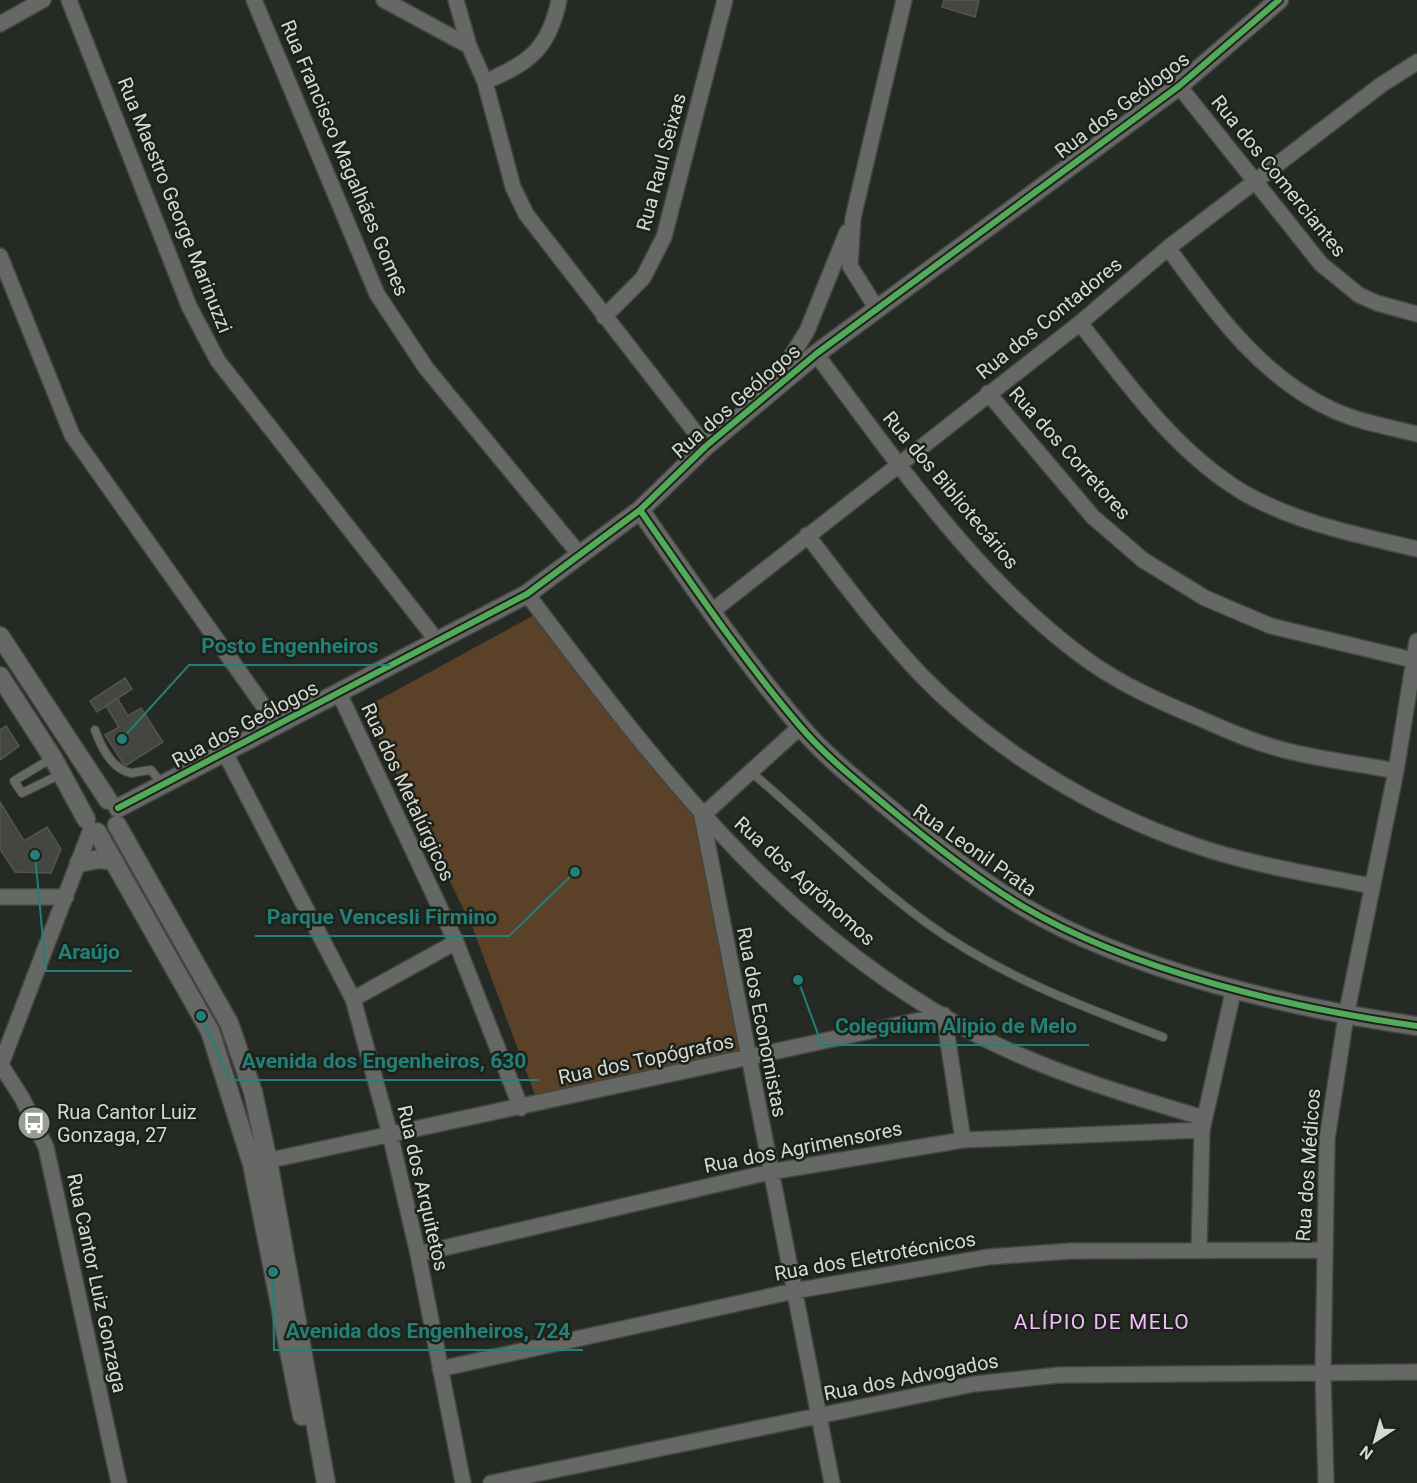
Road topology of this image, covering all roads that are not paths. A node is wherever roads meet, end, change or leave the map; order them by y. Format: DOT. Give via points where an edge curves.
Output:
graph roads {
  1 [pos="43,0"];
  2 [pos="69,0"];
  3 [pos="255,0"];
  4 [pos="384,0"];
  5 [pos="456,0"];
  6 [pos="559,0"];
  7 [pos="725,0"];
  8 [pos="904,0"];
  9 [pos="1279,0"];
  10 [pos="0,24"];
  11 [pos="469,46"];
  12 [pos="1417,62"];
  13 [pos="485,82"];
  14 [pos="1179,86"];
  15 [pos="1256,182"];
  16 [pos="853,218"];
  17 [pos="1168,248"];
  18 [pos="0,256"];
  19 [pos="877,309"];
  20 [pos="1417,314"];
  21 [pos="604,317"];
  22 [pos="1080,323"];
  23 [pos="816,354"];
  24 [pos="988,393"];
  25 [pos="765,399"];
  26 [pos="1417,434"];
  27 [pos="706,446"];
  28 [pos="898,463"];
  29 [pos="640,510"];
  30 [pos="807,536"];
  31 [pos="1417,549"];
  32 [pos="580,555"];
  33 [pos="527,594"];
  34 [pos="711,612"];
  35 [pos="0,636"];
  36 [pos="1417,641"];
  37 [pos="438,642"];
  38 [pos="1415,661"];
  39 [pos="0,676"];
  40 [pos="339,693"];
  41 [pos="55,718"];
  42 [pos="277,724"];
  43 [pos="800,727"];
  44 [pos="95,730"];
  45 [pos="36,732"];
  46 [pos="225,753"];
  47 [pos="58,765"];
  48 [pos="1396,771"];
  49 [pos="751,772"];
  50 [pos="163,785"];
  51 [pos="114,811"];
  52 [pos="702,816"];
  53 [pos="91,827"];
  54 [pos="114,861"];
  55 [pos="79,863"];
  56 [pos="1371,886"];
  57 [pos="0,897"];
  58 [pos="66,897"];
  59 [pos="456,942"];
  60 [pos="1234,988"];
  61 [pos="353,999"];
  62 [pos="944,1015"];
  63 [pos="1346,1016"];
  64 [pos="1417,1026"];
  65 [pos="1162,1037"];
  66 [pos="748,1058"];
  67 [pos="0,1066"];
  68 [pos="521,1108"];
  69 [pos="1203,1124"];
  70 [pos="390,1134"];
  71 [pos="963,1140"];
  72 [pos="260,1162"];
  73 [pos="770,1172"];
  74 [pos="1324,1250"];
  75 [pos="1199,1251"];
  76 [pos="418,1254"];
  77 [pos="794,1291"];
  78 [pos="440,1369"];
  79 [pos="1417,1372"];
  80 [pos="1323,1374"];
  81 [pos="819,1416"];
  82 [pos="119,1483"];
  83 [pos="315,1483"];
  84 [pos="326,1483"];
  85 [pos="464,1483"];
  86 [pos="491,1483"];
  87 [pos="832,1483"];
  88 [pos="1326,1483"];
  1 -- 10 [label="street"];
  2 -- 37 [label="street, Rua Maestro George Marinuzzi" via="189,306 218,361"];
  3 -- 32 [label="street, Rua Francisco Magalhães Gomes" via="377,294 426,368"];
  4 -- 11 [label="street"];
  5 -- 11 [label="street"];
  6 -- 13 [label="street" via="555,19 542,44 520,66"];
  7 -- 21 [label="street, Rua Raul Seixas" via="664,237 643,278"];
  8 -- 16 [label="street"];
  9 -- 14 [label="street, Rua dos Geólogos"];
  11 -- 13 [label="street"];
  12 -- 15 [label="street, Rua dos Contadores"];
  13 -- 21 [label="street" via="513,187 526,214"];
  14 -- 15 [label="street, Rua dos Comerciantes"];
  14 -- 19 [label="street, Rua dos Geólogos"];
  15 -- 17 [label="street, Rua dos Contadores"];
  15 -- 20 [label="street, Rua dos Comerciantes" via="1321,264 1345,286 1377,303"];
  16 -- 19 [label="street" via="850,266"];
  16 -- 25 [label="street" via="807,331"];
  17 -- 22 [label="street, Rua dos Contadores"];
  17 -- 26 [label="street" via="1220,319 1282,378 1334,411"];
  18 -- 42 [label="street" via="72,435"];
  19 -- 23 [label="street, Rua dos Geólogos"];
  21 -- 27 [label="street"];
  22 -- 24 [label="street, Rua dos Contadores"];
  22 -- 31 [label="street" via="1170,434 1206,467 1244,493 1330,528"];
  23 -- 25 [label="street, Rua dos Geólogos"];
  23 -- 28 [label="street, Rua dos Bibliotecários"];
  24 -- 28 [label="street, Rua dos Contadores"];
  24 -- 38 [label="street, Rua dos Corretores" via="1093,517 1152,566 1205,598 1271,626"];
  25 -- 27 [label="street, Rua dos Geólogos"];
  27 -- 29 [label="street, Rua dos Geólogos"];
  28 -- 30 [label="street, Rua dos Contadores"];
  28 -- 48 [label="street, Rua dos Bibliotecários" via="981,564 1044,626 1091,663 1148,697 1226,730 1287,751"];
  29 -- 32 [label="street, Rua dos Geólogos"];
  29 -- 34 [label="street, Rua Leonil Prata"];
  30 -- 34 [label="street, Rua dos Contadores"];
  30 -- 56 [label="street" via="923,677 1020,759 1131,819 1193,845"];
  32 -- 33 [label="street, Rua dos Geólogos"];
  33 -- 37 [label="street, Rua dos Geólogos"];
  33 -- 52 [label="street, Rua dos Agrônomos" via="632,734"];
  34 -- 43 [label="street, Rua Leonil Prata"];
  35 -- 41 [label="street"];
  36 -- 38 [label="street, Rua dos Médicos"];
  37 -- 40 [label="street, Rua dos Geólogos"];
  38 -- 48 [label="street, Rua dos Médicos"];
  39 -- 45 [label="street"];
  40 -- 42 [label="street, Rua dos Geólogos"];
  40 -- 59 [label="street, Rua dos Metalúrgicos"];
  41 -- 45 [label="street"];
  41 -- 51 [label="street"];
  42 -- 46 [label="street, Rua dos Geólogos"];
  43 -- 49 [label="street"];
  43 -- 60 [label="street, Rua Leonil Prata" via="910,826 1023,906 1135,958"];
  44 -- 50 [label="lane" via="114,763 131,773 150,770"];
  45 -- 47 [label="street"];
  46 -- 50 [label="street, Rua dos Geólogos"];
  46 -- 61 [label="street, Rua dos Arquitetos"];
  47 -- 47 [label="lane" via="14,781 22,793"];
  47 -- 53 [label="street"];
  48 -- 56 [label="street, Rua dos Médicos"];
  49 -- 52 [label="street"];
  49 -- 65 [label="lane" via="869,879 926,922 1040,989"];
  50 -- 51 [label="street, Rua dos Geólogos"];
  51 -- 53 [label="street" via="110,831"];
  51 -- 53 [label="street" via="98,800 90,805"];
  51 -- 72 [label="street" via="229,1023 253,1092"];
  52 -- 62 [label="street, Rua dos Agrônomos" via="820,929 885,979"];
  52 -- 66 [label="street, Rua dos Economistas"];
  53 -- 54 [label="street"];
  53 -- 55 [label="street"];
  54 -- 55 [label="street"];
  54 -- 72 [label="street" via="210,1031"];
  55 -- 58 [label="street"];
  56 -- 63 [label="street, Rua dos Médicos"];
  57 -- 58 [label="street"];
  58 -- 67 [label="street"];
  59 -- 61 [label="street"];
  59 -- 68 [label="street, Rua dos Metalúrgicos"];
  60 -- 63 [label="street, Rua Leonil Prata"];
  60 -- 69 [label="street"];
  61 -- 70 [label="street, Rua dos Arquitetos"];
  62 -- 66 [label="street, Rua dos Topógrafos"];
  62 -- 69 [label="street, Rua dos Agrônomos" via="996,1044"];
  62 -- 71 [label="street"];
  63 -- 64 [label="street, Rua Leonil Prata"];
  63 -- 74 [label="street, Rua dos Médicos" via="1327,1139"];
  66 -- 68 [label="street, Rua dos Topógrafos"];
  66 -- 73 [label="street, Rua dos Economistas"];
  67 -- 82 [label="street, Rua Cantor Luiz Gonzaga" via="22,1098 46,1147"];
  68 -- 70 [label="street, Rua dos Topógrafos"];
  69 -- 71 [label="street, Rua dos Agrimensores"];
  69 -- 75 [label="street"];
  70 -- 72 [label="street, Rua dos Topógrafos"];
  70 -- 76 [label="street, Rua dos Arquitetos"];
  71 -- 73 [label="street, Rua dos Agrimensores"];
  72 -- 83 [label="street"];
  72 -- 84 [label="street"];
  73 -- 76 [label="street, Rua dos Agrimensores"];
  73 -- 77 [label="street, Rua dos Economistas"];
  74 -- 75 [label="street, Rua dos Eletrotécnicos"];
  74 -- 80 [label="street, Rua dos Médicos"];
  75 -- 77 [label="street, Rua dos Eletrotécnicos" via="1071,1251 988,1257"];
  76 -- 78 [label="street, Rua dos Arquitetos"];
  77 -- 78 [label="street, Rua dos Eletrotécnicos"];
  77 -- 81 [label="street, Rua dos Economistas"];
  78 -- 85 [label="street, Rua dos Arquitetos"];
  79 -- 80 [label="street, Rua dos Advogados"];
  80 -- 81 [label="street, Rua dos Advogados" via="1059,1375 974,1383"];
  80 -- 88 [label="street, Rua dos Médicos"];
  81 -- 86 [label="street, Rua dos Advogados"];
  81 -- 87 [label="street, Rua dos Economistas"];
}
